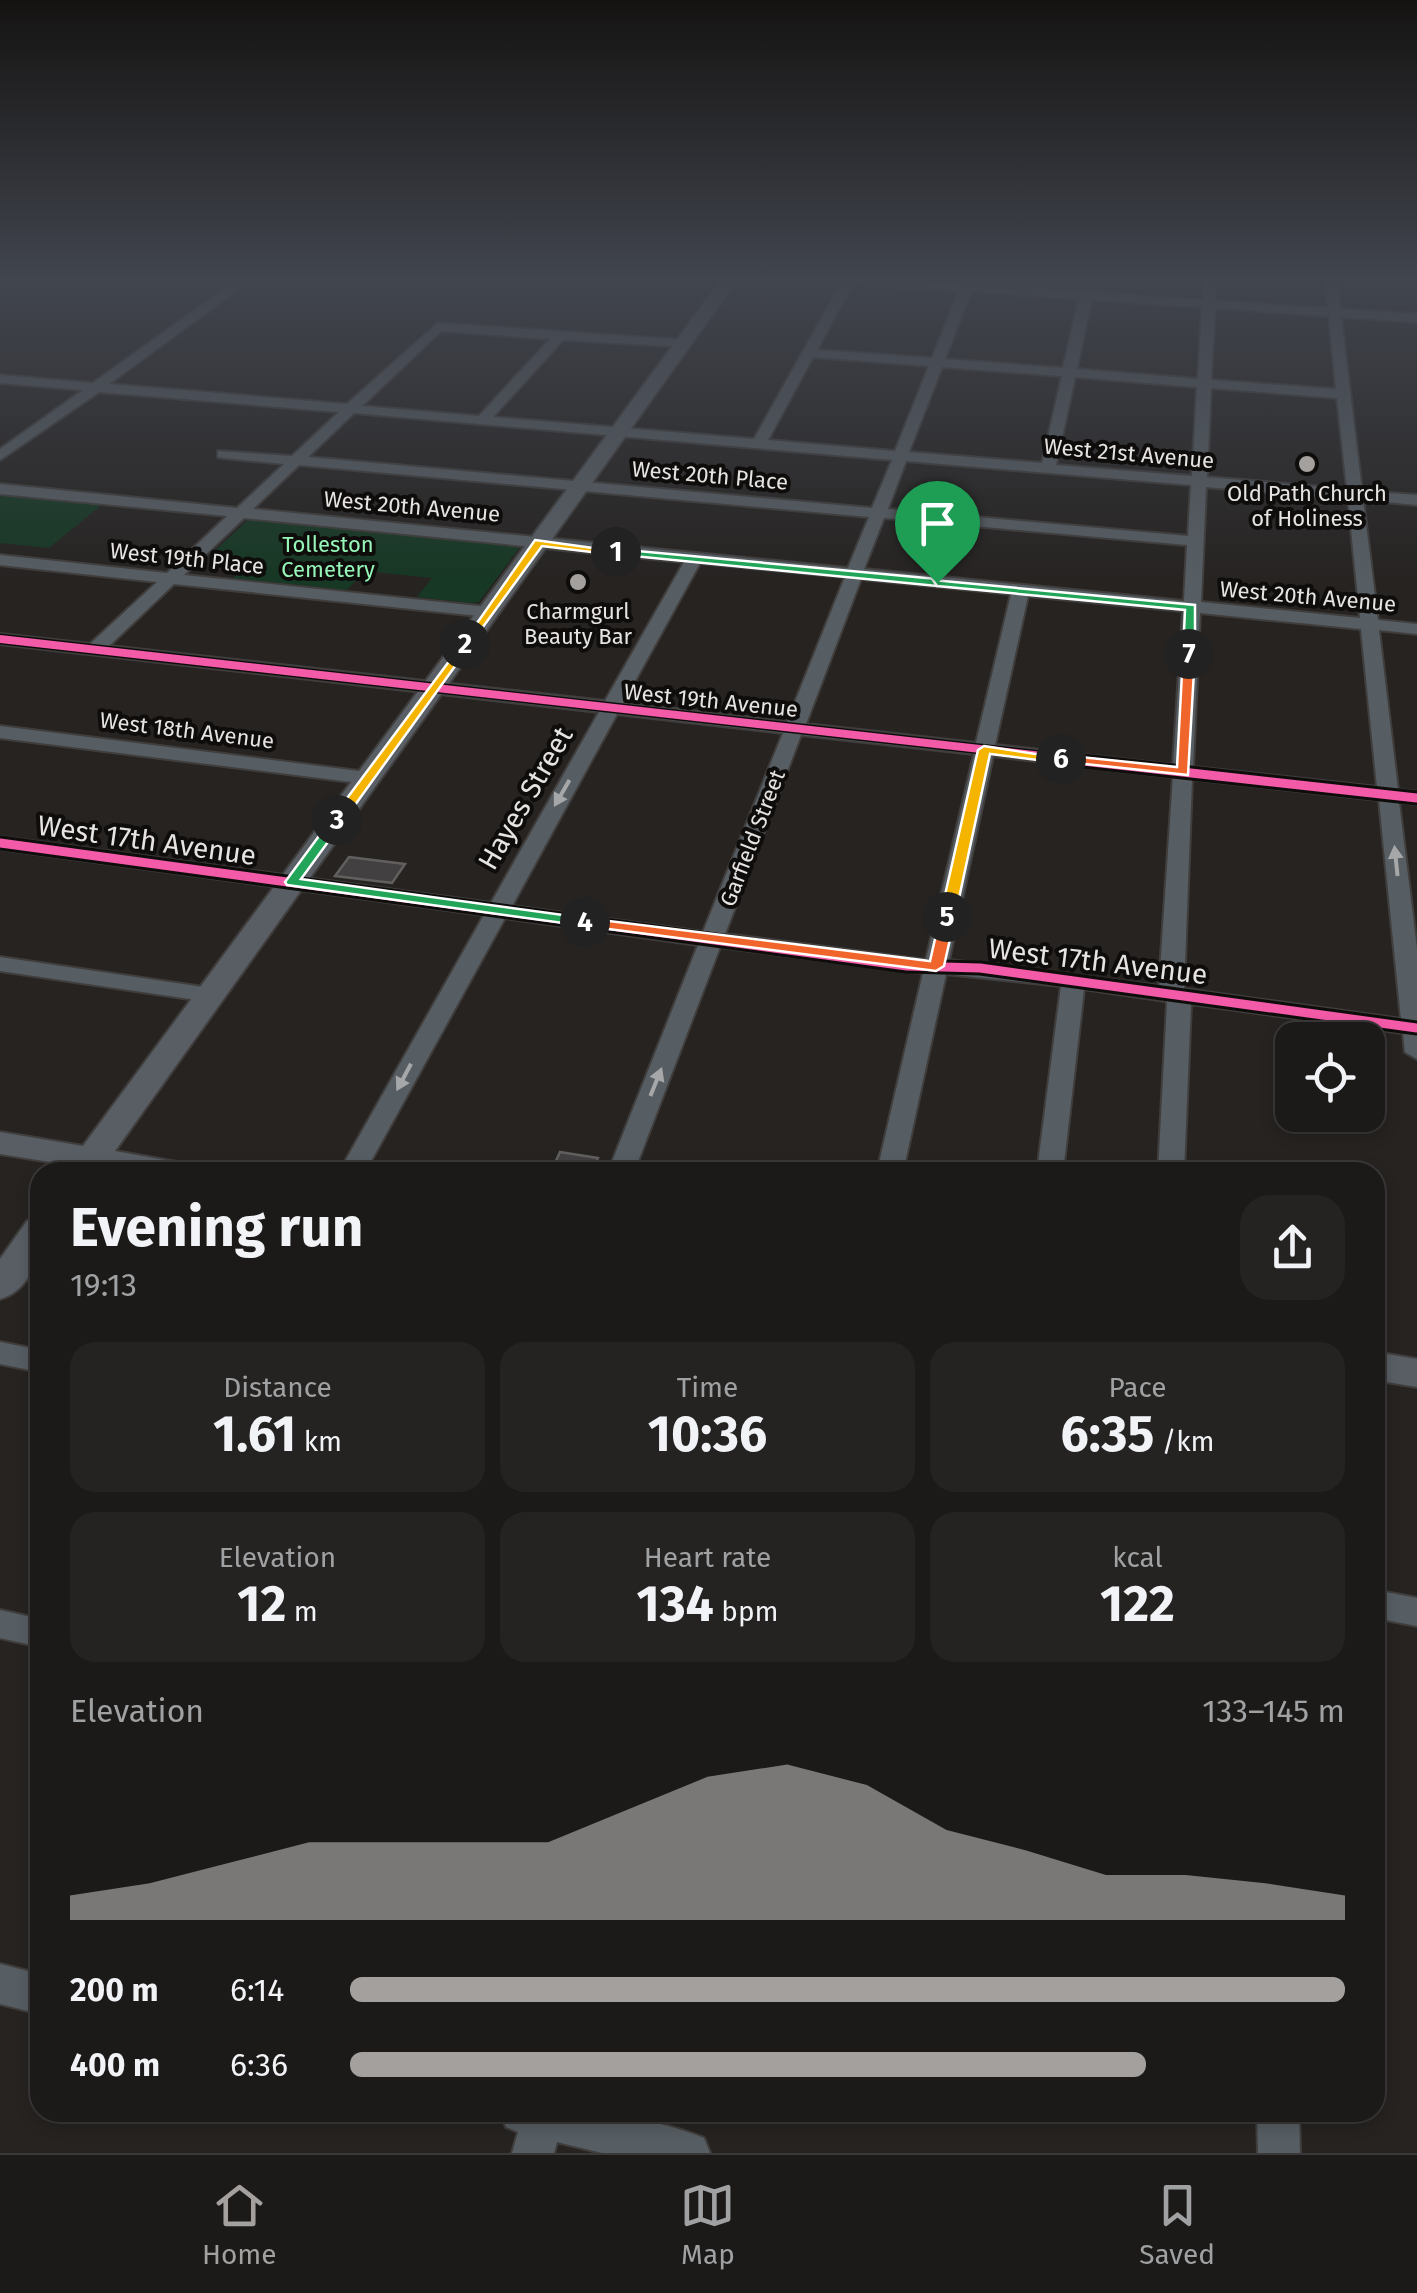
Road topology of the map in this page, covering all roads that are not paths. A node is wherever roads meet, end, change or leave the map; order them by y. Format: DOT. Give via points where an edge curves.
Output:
graph roads {
  1 [pos="6,380"];
  2 [pos="105,380"];
  3 [pos="381,380"];
  4 [pos="518,380"];
  5 [pos="657,380"];
  6 [pos="794,380"];
  7 [pos="931,380"];
  8 [pos="1067,380"];
  9 [pos="1170,380"];
  10 [pos="1342,380"];
  11 [pos="1204,383"];
  12 [pos="95,388"];
  13 [pos="1344,394"];
  14 [pos="349,410"];
  15 [pos="482,421"];
  16 [pos="619,433"];
  17 [pos="758,445"];
  18 [pos="223,454"];
  19 [pos="0,456"];
  20 [pos="902,457"];
  21 [pos="296,459"];
  22 [pos="1048,469"];
  23 [pos="1199,482"];
  24 [pos="580,486"];
  25 [pos="0,489"];
  26 [pos="1355,495"];
  27 [pos="1417,500"];
  28 [pos="240,512"];
  29 [pos="879,512"];
  30 [pos="1193,541"];
  31 [pos="539,542"];
  32 [pos="0,560"];
  33 [pos="694,560"];
  34 [pos="855,575"];
  35 [pos="170,579"];
  36 [pos="1020,591"];
  37 [pos="1191,607"];
  38 [pos="488,612"];
  39 [pos="1370,624"];
  40 [pos="1417,629"];
  41 [pos="0,639"];
  42 [pos="94,650"];
  43 [pos="432,689"];
  44 [pos="610,708"];
  45 [pos="795,729"];
  46 [pos="0,732"];
  47 [pos="984,750"];
  48 [pos="1183,772"];
  49 [pos="367,778"];
  50 [pos="1388,795"];
  51 [pos="1417,798"];
  52 [pos="0,843"];
  53 [pos="292,882"];
  54 [pos="495,910"];
  55 [pos="713,939"];
  56 [pos="0,964"];
  57 [pos="936,966"];
  58 [pos="1073,980"];
  59 [pos="1174,993"];
  60 [pos="210,995"];
  61 [pos="1416,1036"];
  62 [pos="0,1143"];
  63 [pos="72,1162"];
  64 [pos="90,1162"];
  65 [pos="357,1162"];
  66 [pos="625,1162"];
  67 [pos="892,1162"];
  68 [pos="1051,1162"];
  69 [pos="1171,1162"];
  70 [pos="30,1244"];
  71 [pos="0,1286"];
  72 [pos="0,1353"];
  73 [pos="30,1359"];
  74 [pos="1385,1368"];
  75 [pos="1417,1373"];
  76 [pos="1385,1606"];
  77 [pos="1417,1612"];
  78 [pos="0,1624"];
  79 [pos="30,1631"];
  80 [pos="0,1984"];
  81 [pos="30,1992"];
  82 [pos="1278,2122"];
  83 [pos="535,2124"];
  84 [pos="689,2153"];
  85 [pos="1279,2153"];
  1 -- 12 [label="street, West 21st Avenue"];
  2 -- 12 [label="street"];
  3 -- 14 [label="street"];
  4 -- 15 [label="street"];
  5 -- 16 [label="main road"];
  6 -- 17 [label="street"];
  7 -- 20 [label="street, Garfield Street"];
  8 -- 22 [label="street"];
  9 -- 11 [label="street"];
  10 -- 13 [label="street"];
  11 -- 13 [label="street"];
  11 -- 23 [label="street"];
  12 -- 14 [label="street, West 21st Avenue"];
  12 -- 19 [label="street"];
  13 -- 26 [label="street"];
  14 -- 15 [label="street, West 21st Avenue"];
  14 -- 21 [label="street"];
  15 -- 16 [label="street, West 21st Avenue"];
  16 -- 17 [label="street, West 21st Avenue"];
  16 -- 24 [label="main road"];
  17 -- 20 [label="street, West 21st Avenue"];
  18 -- 21 [label="street, West 20th Place"];
  20 -- 22 [label="street, West 21st Avenue"];
  20 -- 29 [label="street, Garfield Street"];
  21 -- 24 [label="street, West 20th Place"];
  21 -- 28 [label="street"];
  22 -- 23 [label="street, West 21st Avenue"];
  23 -- 26 [label="street, West 21st Avenue"];
  23 -- 30 [label="street"];
  24 -- 29 [label="street, West 20th Place"];
  24 -- 31 [label="main road"];
  25 -- 28 [label="street, West 20th Avenue"];
  26 -- 27 [label="street, West 21st Avenue"];
  26 -- 39 [label="street"];
  28 -- 31 [label="street, West 20th Avenue"];
  28 -- 35 [label="street"];
  29 -- 30 [label="street, West 20th Place"];
  29 -- 34 [label="street, Garfield Street"];
  30 -- 37 [label="street"];
  31 -- 33 [label="street, West 20th Avenue"];
  31 -- 38 [label="main road"];
  32 -- 35 [label="street, West 19th Place"];
  33 -- 34 [label="street, West 20th Avenue"];
  33 -- 44 [label="street, Hayes Street"];
  34 -- 36 [label="street, West 20th Avenue"];
  34 -- 45 [label="street, Garfield Street"];
  35 -- 38 [label="street, West 19th Place"];
  35 -- 42 [label="street"];
  36 -- 37 [label="street, West 20th Avenue"];
  36 -- 47 [label="street"];
  37 -- 39 [label="street, West 20th Avenue"];
  37 -- 48 [label="street"];
  38 -- 43 [label="main road"];
  39 -- 40 [label="street, West 20th Avenue"];
  39 -- 50 [label="street"];
  41 -- 42 [label="street, West 19th Avenue"];
  42 -- 43 [label="street, West 19th Avenue"];
  43 -- 44 [label="street, West 19th Avenue"];
  43 -- 49 [label="main road"];
  44 -- 45 [label="street, West 19th Avenue"];
  44 -- 54 [label="street, Hayes Street, one-way"];
  45 -- 47 [label="street, West 19th Avenue"];
  45 -- 55 [label="street, Garfield Street"];
  46 -- 49 [label="street, West 18th Avenue"];
  47 -- 48 [label="street, West 19th Avenue"];
  47 -- 57 [label="street"];
  48 -- 50 [label="street, West 19th Avenue"];
  48 -- 59 [label="street"];
  49 -- 53 [label="main road"];
  50 -- 51 [label="street, West 19th Avenue"];
  61 -- 50 [label="street, one-way"];
  52 -- 53 [label="street, West 17th Avenue"];
  53 -- 54 [label="street, West 17th Avenue"];
  53 -- 60 [label="main road"];
  54 -- 55 [label="street, West 17th Avenue"];
  54 -- 65 [label="street, Hayes Street, one-way"];
  55 -- 57 [label="street, West 17th Avenue"];
  66 -- 55 [label="street, Garfield Street, one-way"];
  56 -- 60 [label="street"];
  57 -- 58 [label="street, West 17th Avenue"];
  57 -- 67 [label="street"];
  58 -- 59 [label="street, West 17th Avenue"];
  58 -- 68 [label="street"];
  59 -- 61 [label="street, West 17th Avenue"];
  59 -- 69 [label="street" via="1179,1004"];
  60 -- 64 [label="main road"];
  62 -- 63 [label="main road"];
  70 -- 71 [label="main road"];
  72 -- 73 [label="street"];
  74 -- 75 [label="main road"];
  76 -- 77 [label="street"];
  78 -- 79 [label="street"];
  80 -- 81 [label="street"];
  82 -- 85 [label="street"];
  83 -- 84 [label="street"];
}
